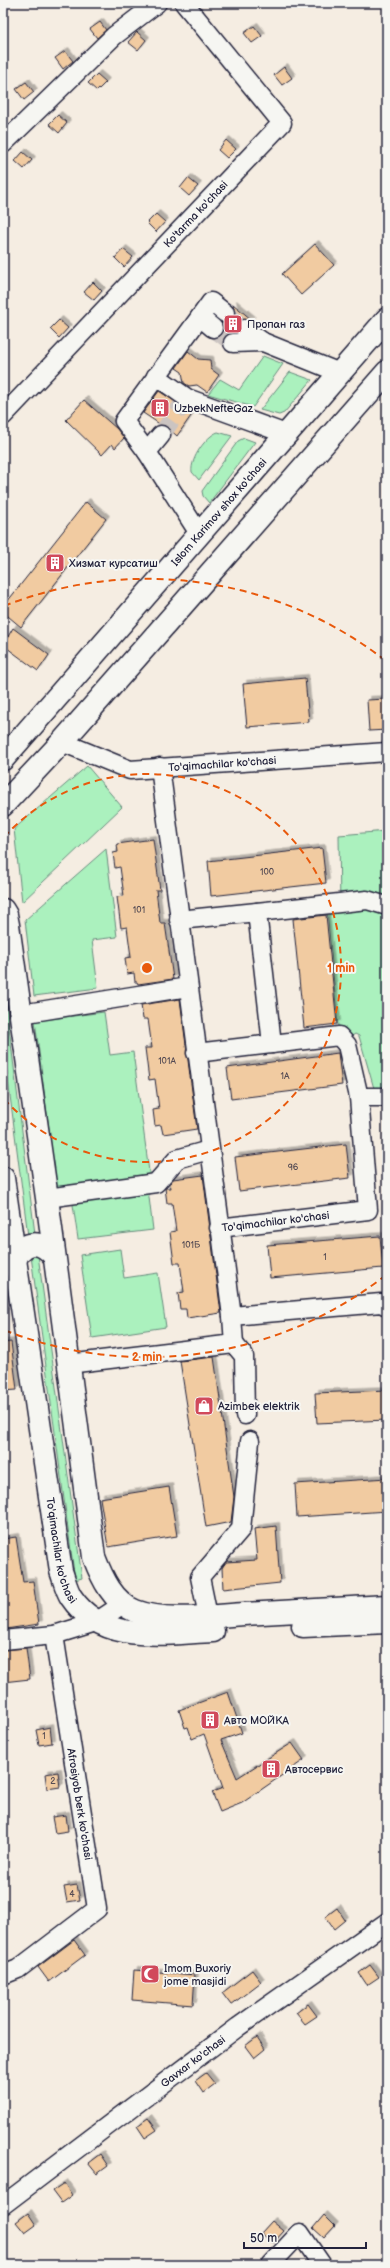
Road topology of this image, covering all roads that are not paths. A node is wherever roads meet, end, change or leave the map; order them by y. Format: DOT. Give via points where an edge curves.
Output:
graph roads {
  1 [pos="157,3"];
  2 [pos="184,3"];
  3 [pos="3,144"];
  4 [pos="225,313"];
  5 [pos="387,319"];
  6 [pos="245,329"];
  7 [pos="263,342"];
  8 [pos="233,343"];
  9 [pos="387,372"];
  10 [pos="340,373"];
  11 [pos="160,379"];
  12 [pos="3,416"];
  13 [pos="286,434"];
  14 [pos="160,435"];
  15 [pos="147,452"];
  16 [pos="200,535"];
  17 [pos="62,742"];
  18 [pos="387,752"];
  19 [pos="3,759"];
  20 [pos="160,767"];
  21 [pos="10,797"];
  22 [pos="3,822"];
  23 [pos="3,892"];
  24 [pos="387,906"];
  25 [pos="5,912"];
  26 [pos="257,912"];
  27 [pos="179,920"];
  28 [pos="188,987"];
  29 [pos="21,1014"];
  30 [pos="272,1044"];
  31 [pos="196,1054"];
  32 [pos="359,1097"];
  33 [pos="387,1097"];
  34 [pos="209,1150"];
  35 [pos="3,1178"];
  36 [pos="47,1198"];
  37 [pos="219,1228"];
  38 [pos="54,1256"];
  39 [pos="10,1259"];
  40 [pos="387,1306"];
  41 [pos="232,1316"];
  42 [pos="234,1344"];
  43 [pos="68,1364"];
  44 [pos="245,1414"];
  45 [pos="250,1441"];
  46 [pos="123,1604"];
  47 [pos="387,1606"];
  48 [pos="208,1616"];
  49 [pos="96,1622"];
  50 [pos="387,1622"];
  51 [pos="54,1635"];
  52 [pos="3,1640"];
  53 [pos="387,1922"];
  54 [pos="3,1974"];
  55 [pos="3,2205"];
  56 [pos="270,2265"];
  57 [pos="322,2265"];
  1 -- 3 [label="street" via="114,36"];
  2 -- 12 [label="street, Ko'tarma ko'chasi" via="282,123"];
  4 -- 11 [label="street" via="211,302 206,322"];
  5 -- 10 [label="main road, Islom Karimov shox ko'chasi"];
  6 -- 7 [label="street"];
  7 -- 8 [label="street"];
  7 -- 10 [label="street"];
  9 -- 17 [label="main road"];
  10 -- 13 [label="main road, Islom Karimov shox ko'chasi"];
  11 -- 13 [label="street" via="187,398"];
  11 -- 15 [label="street" via="131,430"];
  13 -- 16 [label="main road, Islom Karimov shox ko'chasi"];
  14 -- 15 [label="street"];
  15 -- 16 [label="street"];
  16 -- 19 [label="main road, Islom Karimov shox ko'chasi"];
  17 -- 20 [label="street, To'qimachilar ko'chasi" via="130,770"];
  17 -- 21 [label="main road"];
  18 -- 20 [label="street, To'qimachilar ko'chasi"];
  20 -- 27 [label="street"];
  21 -- 22 [label="main road"];
  23 -- 25 [label="main road"];
  24 -- 26 [label="street" via="367,900"];
  25 -- 29 [label="main road"];
  26 -- 27 [label="street"];
  26 -- 30 [label="street"];
  27 -- 28 [label="street"];
  28 -- 29 [label="street"];
  28 -- 31 [label="street"];
  29 -- 36 [label="main road"];
  30 -- 31 [label="street, To'qimachilar ko'chasi"];
  30 -- 32 [label="street, To'qimachilar ko'chasi" via="339,1036 347,1045"];
  31 -- 34 [label="street"];
  32 -- 33 [label="street"];
  32 -- 37 [label="street, To'qimachilar ko'chasi" via="368,1210"];
  34 -- 36 [label="street" via="177,1159 156,1183"];
  34 -- 37 [label="street"];
  35 -- 39 [label="main road, To'qimachilar ko'chasi"];
  36 -- 38 [label="main road"];
  37 -- 41 [label="street, To'qimachilar ko'chasi"];
  38 -- 39 [label="main road" via="47,1248 37,1244 26,1246"];
  38 -- 43 [label="main road"];
  39 -- 49 [label="main road, To'qimachilar ko'chasi" via="61,1571 70,1596"];
  40 -- 41 [label="street" via="380,1303"];
  41 -- 42 [label="street, To'qimachilar ko'chasi"];
  42 -- 43 [label="street"];
  42 -- 44 [label="street" via="244,1356"];
  43 -- 46 [label="main road" via="94,1557 103,1579"];
  45 -- 48 [label="street" via="241,1529 200,1577"];
  46 -- 48 [label="main road" via="135,1611 160,1617"];
  46 -- 49 [label="street"];
  47 -- 48 [label="main road"];
  49 -- 50 [label="main road, To'qimachilar ko'chasi" via="129,1632 156,1633"];
  49 -- 51 [label="street"];
  51 -- 52 [label="street"];
  51 -- 54 [label="street, Afrosiyob berk ko'chasi" via="97,1909 18,1969"];
  53 -- 55 [label="street, Gavxar ko'chasi" via="238,2028"];
  56 -- 57 [label="street" via="300,2233"];
}
